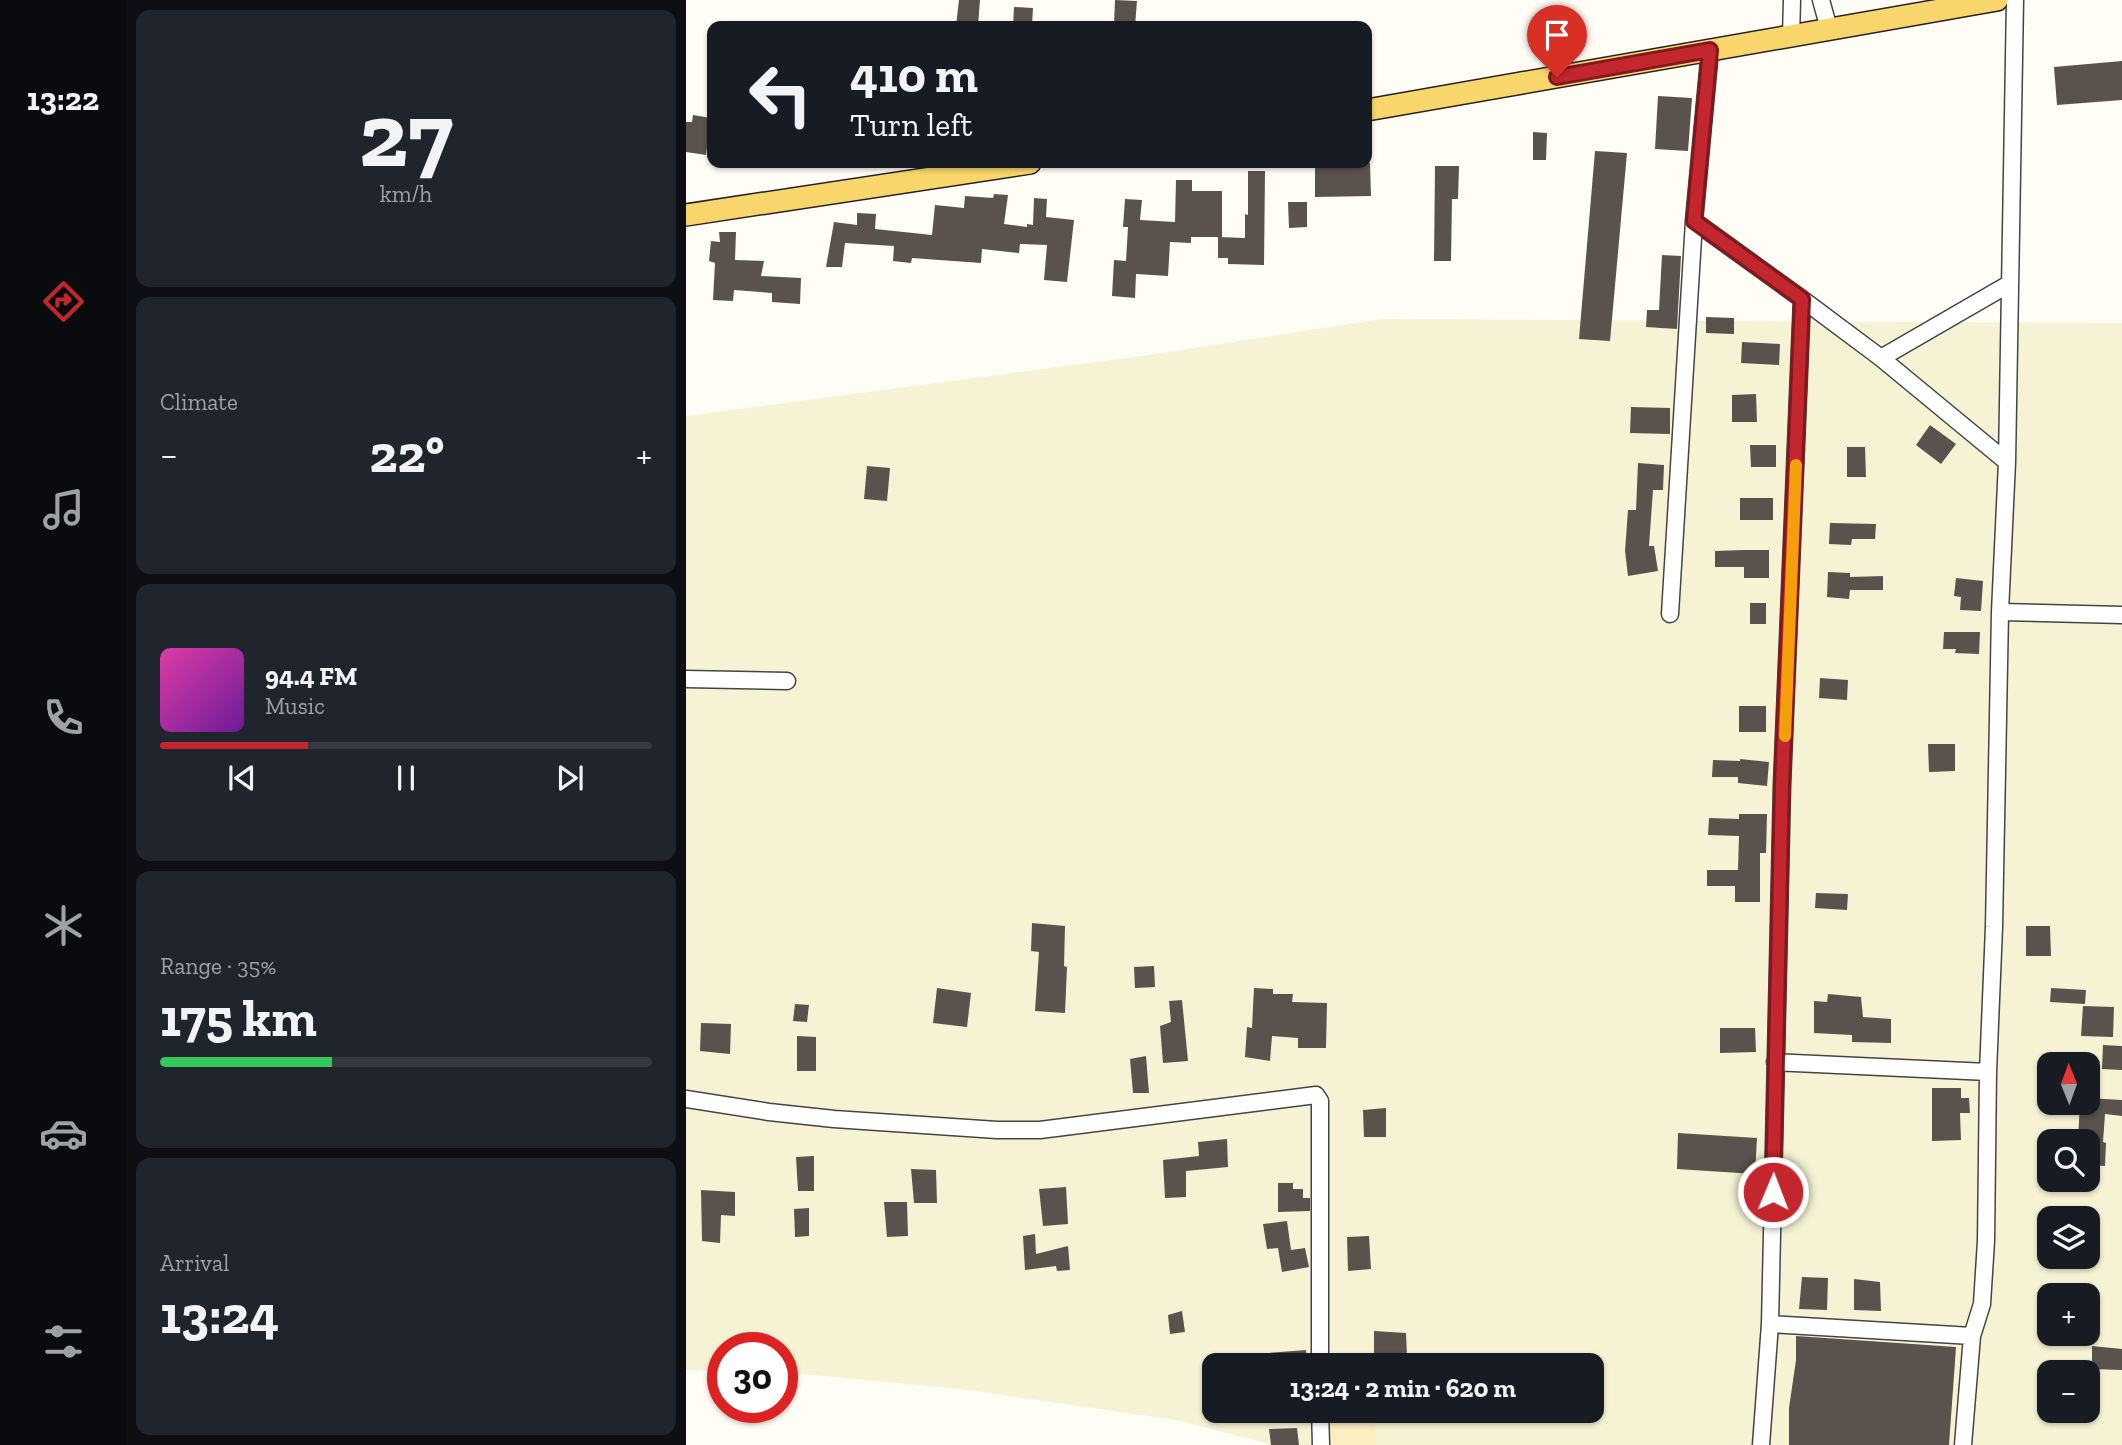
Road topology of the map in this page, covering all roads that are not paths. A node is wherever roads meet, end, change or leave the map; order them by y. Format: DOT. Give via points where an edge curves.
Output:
graph roads {
  1 [pos="1792,0"];
  2 [pos="1821,0"];
  3 [pos="1997,0"];
  4 [pos="2015,0"];
  5 [pos="1829,29"];
  6 [pos="1791,36"];
  7 [pos="1710,50"];
  8 [pos="1372,109"];
  9 [pos="997,168"];
  10 [pos="686,215"];
  11 [pos="1694,221"];
  12 [pos="2009,284"];
  13 [pos="1802,299"];
  14 [pos="1881,358"];
  15 [pos="2007,462"];
  16 [pos="2000,612"];
  17 [pos="1670,614"];
  18 [pos="2122,615"];
  19 [pos="686,679"];
  20 [pos="787,681"];
  21 [pos="1775,1062"];
  22 [pos="1988,1072"];
  23 [pos="686,1099"];
  24 [pos="1770,1324"];
  25 [pos="1972,1336"];
  26 [pos="1320,1353"];
  27 [pos="1321,1423"];
  28 [pos="1321,1445"];
  29 [pos="1761,1445"];
  30 [pos="1963,1445"];
  1 -- 6 [label="street"];
  2 -- 5 [label="street"];
  3 -- 5 [label="main road"];
  4 -- 12 [label="street"];
  5 -- 6 [label="main road"];
  6 -- 7 [label="main road"];
  7 -- 8 [label="main road"];
  7 -- 11 [label="street"];
  9 -- 10 [label="main road"];
  11 -- 13 [label="street"];
  11 -- 17 [label="street"];
  12 -- 14 [label="street"];
  12 -- 15 [label="street"];
  13 -- 14 [label="street"];
  13 -- 21 [label="street"];
  14 -- 15 [label="street"];
  15 -- 16 [label="street"];
  16 -- 18 [label="street"];
  16 -- 22 [label="street"];
  19 -- 20 [label="street"];
  21 -- 22 [label="street"];
  21 -- 24 [label="street"];
  22 -- 25 [label="street" via="1984,1279"];
  23 -- 26 [label="street" via="795,1115 1040,1130 1316,1094 1320,1101"];
  24 -- 25 [label="street"];
  24 -- 29 [label="street"];
  25 -- 30 [label="street"];
  27 -- 28 [label="street"];
}
